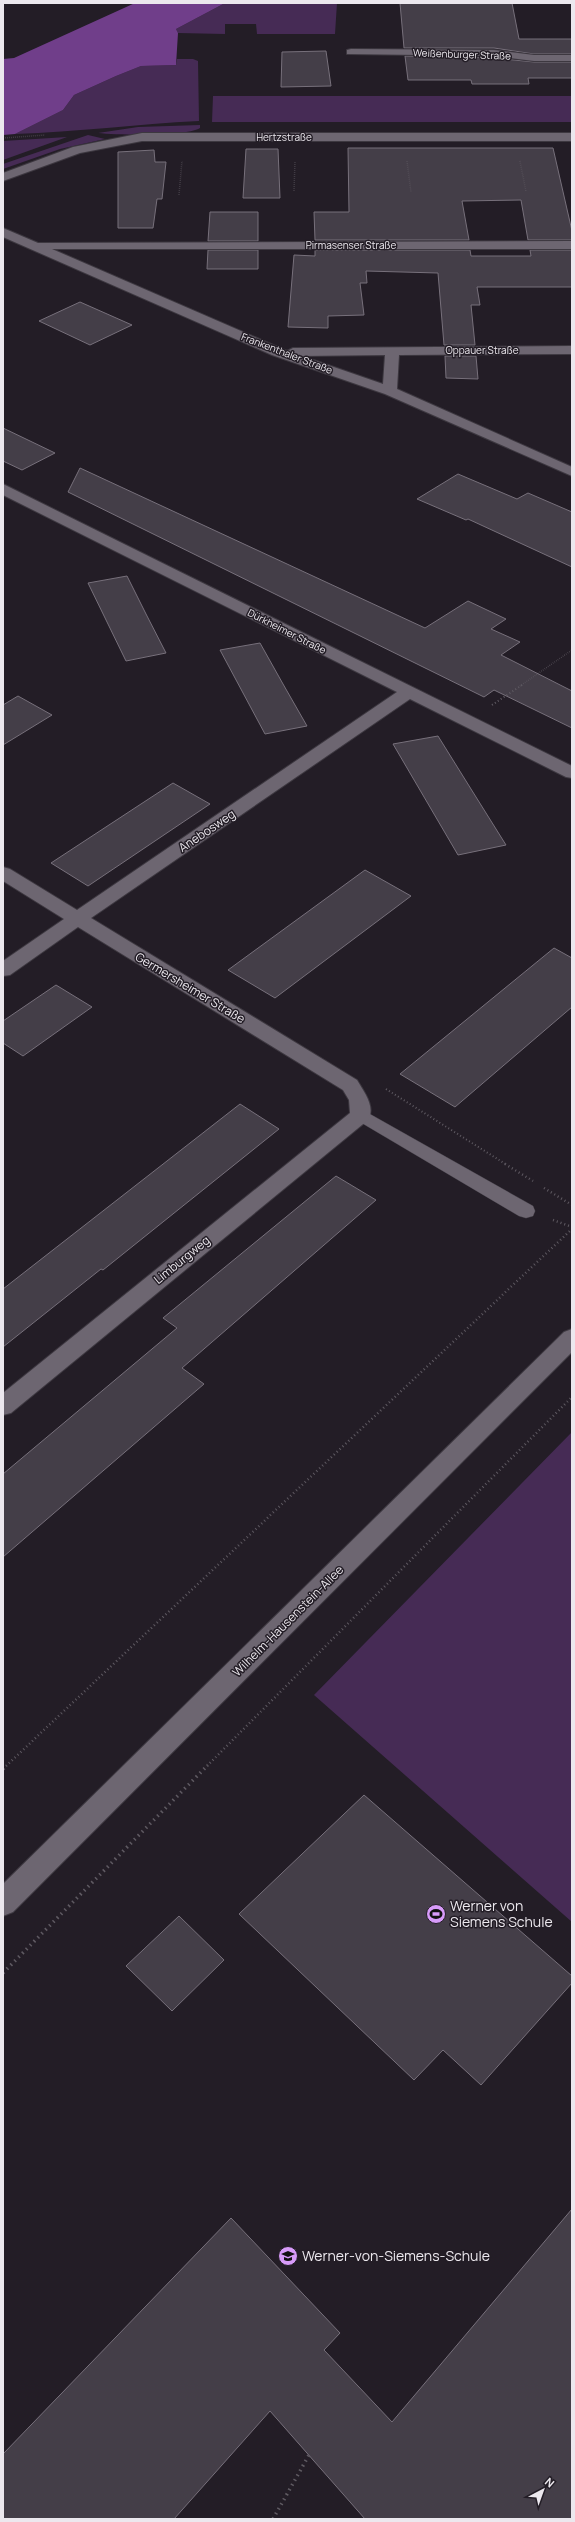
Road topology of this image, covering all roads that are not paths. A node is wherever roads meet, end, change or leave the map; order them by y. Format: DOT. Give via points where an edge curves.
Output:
graph roads {
  1 [pos="351,52"];
  2 [pos="572,58"];
  3 [pos="572,137"];
  4 [pos="3,177"];
  5 [pos="3,232"];
  6 [pos="34,245"];
  7 [pos="129,245"];
  8 [pos="572,245"];
  9 [pos="108,266"];
  10 [pos="392,350"];
  11 [pos="572,350"];
  12 [pos="277,352"];
  13 [pos="390,391"];
  14 [pos="572,472"];
  15 [pos="3,489"];
  16 [pos="410,692"];
  17 [pos="572,773"];
  18 [pos="3,873"];
  19 [pos="79,919"];
  20 [pos="3,970"];
  21 [pos="361,1115"];
  22 [pos="526,1211"];
  23 [pos="572,1338"];
  24 [pos="3,1406"];
  25 [pos="3,1903"];
  1 -- 2 [label="street, Weißenburger Straße" via="494,53 534,58"];
  3 -- 4 [label="street, Hertzstraße" via="142,137 98,144"];
  5 -- 6 [label="street, Frankenthaler Straße"];
  6 -- 7 [label="street, Pirmasenser Straße"];
  6 -- 9 [label="street, Frankenthaler Straße"];
  7 -- 8 [label="street, Pirmasenser Straße"];
  7 -- 9 [label="street"];
  9 -- 12 [label="street, Frankenthaler Straße"];
  10 -- 11 [label="street, Oppauer Straße"];
  10 -- 12 [label="street, Oppauer Straße"];
  10 -- 13 [label="street"];
  12 -- 13 [label="street, Frankenthaler Straße"];
  13 -- 14 [label="street, Frankenthaler Straße"];
  15 -- 16 [label="street, Dürkheimer Straße"];
  16 -- 17 [label="street, Dürkheimer Straße"];
  16 -- 19 [label="street, Anebosweg"];
  18 -- 19 [label="street, Germersheimer Straße"];
  19 -- 20 [label="street, Anebosweg"];
  19 -- 21 [label="street, Germersheimer Straße" via="350,1085 360,1100"];
  21 -- 22 [label="lane"];
  21 -- 24 [label="street, Limburgweg"];
  23 -- 25 [label="street, Wilhelm-Hausenstein-Allee"];
}
